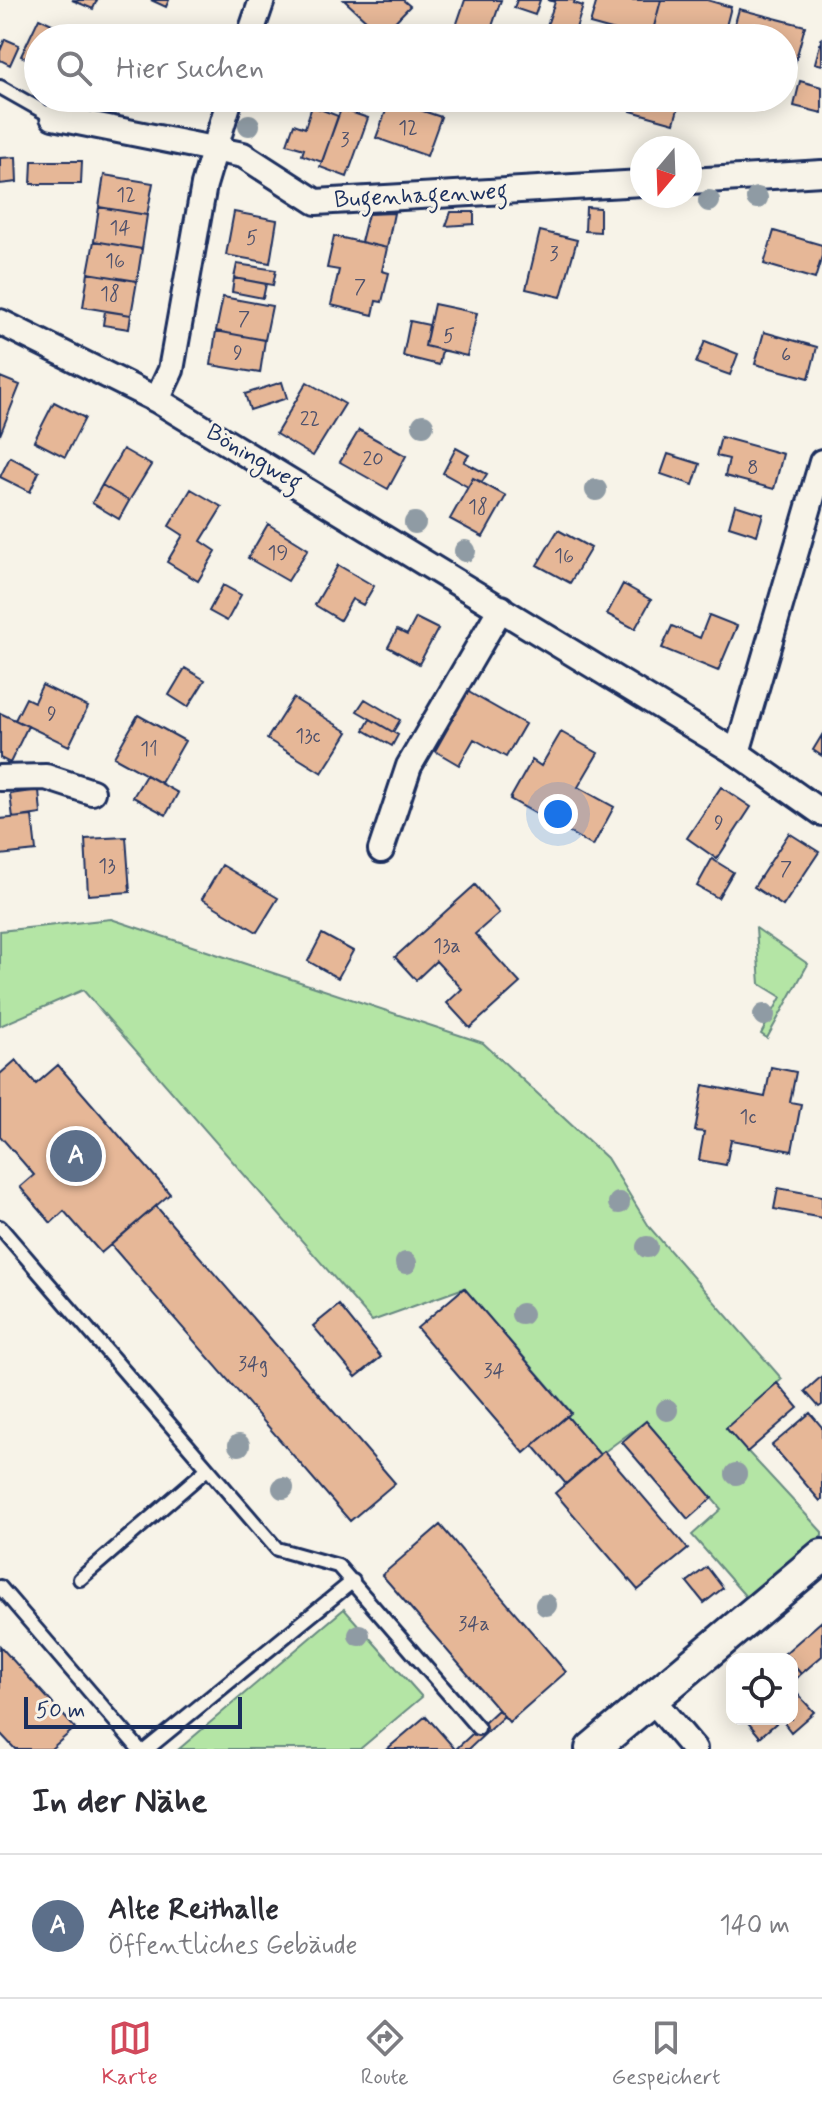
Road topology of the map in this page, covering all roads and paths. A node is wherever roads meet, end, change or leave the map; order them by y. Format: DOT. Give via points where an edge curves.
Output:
graph roads {
  1 [pos="262,0"];
  2 [pos="254,24"];
  3 [pos="0,87"];
  4 [pos="24,101"];
  5 [pos="44,112"];
  6 [pos="225,112"];
  7 [pos="53,117"];
  8 [pos="214,147"];
  9 [pos="822,173"];
  10 [pos="702,180"];
  11 [pos="630,184"];
  12 [pos="0,322"];
  13 [pos="157,400"];
  14 [pos="822,462"];
  15 [pos="501,608"];
  16 [pos="737,753"];
  17 [pos="0,778"];
  18 [pos="92,792"];
  19 [pos="822,813"];
  20 [pos="381,850"];
  21 [pos="0,1227"];
  22 [pos="207,1469"];
  23 [pos="822,1556"];
  24 [pos="80,1579"];
  25 [pos="353,1581"];
  26 [pos="0,1587"];
  27 [pos="651,1698"];
  28 [pos="478,1728"];
  29 [pos="139,1749"];
  30 [pos="147,1749"];
  31 [pos="592,1749"];
  32 [pos="694,1749"];
  1 -- 2 [label="street"];
  3 -- 4 [label="lane"];
  5 -- 7 [label="lane"];
  6 -- 8 [label="street"];
  7 -- 8 [label="street, Bugenhagenweg"];
  8 -- 11 [label="street, Bugenhagenweg" via="243,155 316,202"];
  8 -- 13 [label="street" via="171,370"];
  9 -- 10 [label="street"];
  12 -- 13 [label="street, Böningweg"];
  13 -- 15 [label="street, Böningweg"];
  14 -- 16 [label="street"];
  15 -- 16 [label="street, Böningweg"];
  15 -- 20 [label="street" via="409,766"];
  16 -- 19 [label="street, Böningweg"];
  17 -- 18 [label="street" via="46,777"];
  21 -- 22 [label="lane"];
  22 -- 24 [label="lane"];
  22 -- 25 [label="lane" via="277,1549 338,1566"];
  23 -- 27 [label="main road"];
  25 -- 28 [label="lane"];
  25 -- 30 [label="lane"];
  26 -- 29 [label="lane"];
  27 -- 31 [label="main road"];
  27 -- 32 [label="street"];
}
